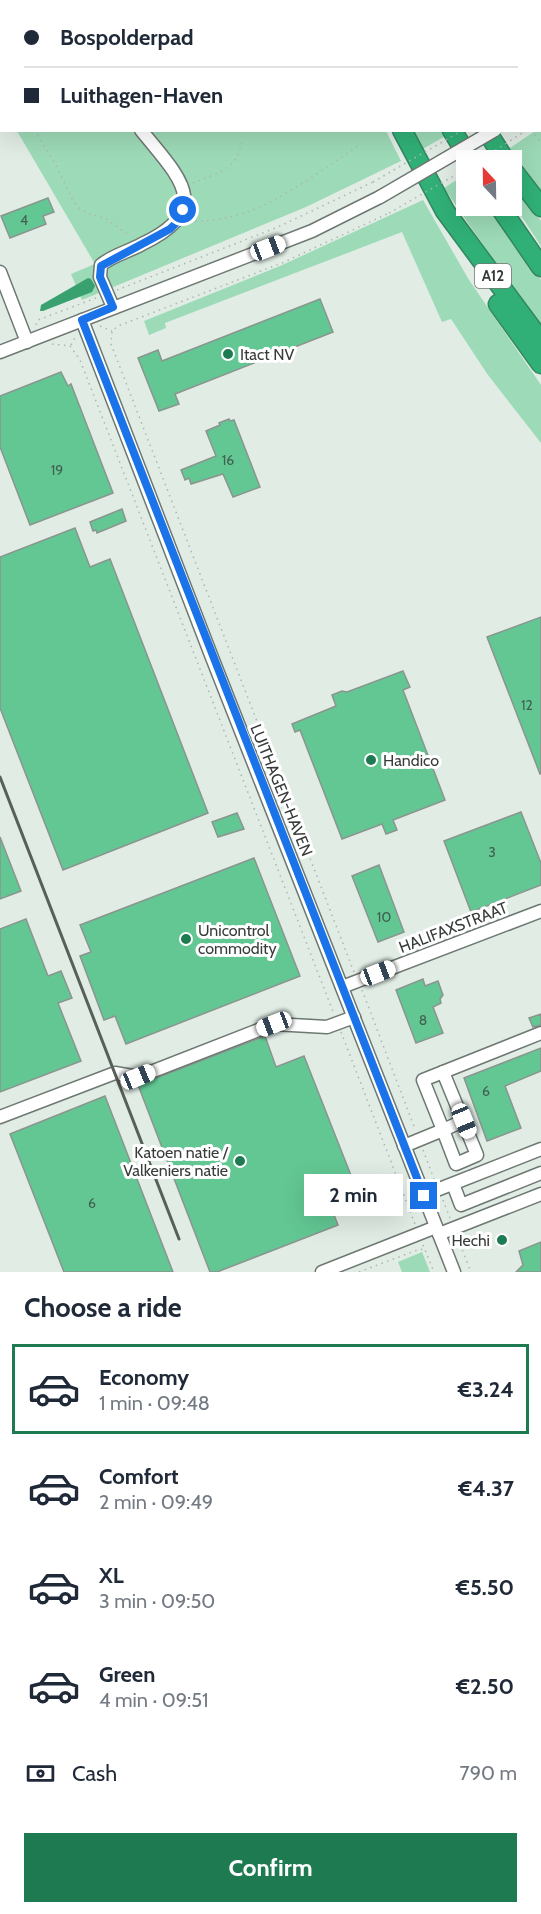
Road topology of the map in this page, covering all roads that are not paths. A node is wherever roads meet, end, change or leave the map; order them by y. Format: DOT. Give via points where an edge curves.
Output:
graph roads {
  1 [pos="143,132"];
  2 [pos="403,132"];
  3 [pos="453,132"];
  4 [pos="487,132"];
  5 [pos="492,132"];
  6 [pos="464,150"];
  7 [pos="499,150"];
  8 [pos="522,182"];
  9 [pos="541,207"];
  10 [pos="446,211"];
  11 [pos="506,216"];
  12 [pos="541,267"];
  13 [pos="0,272"];
  14 [pos="113,307"];
  15 [pos="82,320"];
  16 [pos="541,341"];
  17 [pos="27,342"];
  18 [pos="0,352"];
  19 [pos="541,364"];
  20 [pos="541,911"];
  21 [pos="342,987"];
  22 [pos="354,1017"];
  23 [pos="541,1033"];
  24 [pos="443,1072"];
  25 [pos="0,1117"];
  26 [pos="464,1121"];
  27 [pos="443,1130"];
  28 [pos="405,1146"];
  29 [pos="541,1149"];
  30 [pos="541,1173"];
  31 [pos="453,1184"];
  32 [pos="541,1194"];
  33 [pos="424,1196"];
  34 [pos="438,1230"];
  35 [pos="322,1272"];
  36 [pos="454,1272"];
  1 -- 14 [label="street" via="178,177 183,187 183,210 177,222 160,235 101,266 100,277"];
  2 -- 10 [label="highway, A12"];
  3 -- 6 [label="highway"];
  4 -- 7 [label="highway"];
  5 -- 14 [label="street, bridge" via="380,197 312,231"];
  8 -- 9 [label="highway"];
  10 -- 16 [label="highway, A12"];
  10 -- 19 [label="highway" via="471,263"];
  11 -- 12 [label="highway, A12"];
  13 -- 17 [label="street"];
  14 -- 15 [label="street"];
  15 -- 17 [label="street"];
  15 -- 21 [label="street, LUITHAGEN-HAVEN"];
  17 -- 18 [label="street"];
  20 -- 21 [label="street, HALIFAXSTRAAT"];
  21 -- 22 [label="street, LUITHAGEN-HAVEN"];
  22 -- 25 [label="street" via="327,1027 274,1024 138,1077 115,1073"];
  22 -- 28 [label="street, LUITHAGEN-HAVEN"];
  23 -- 24 [label="street"];
  24 -- 26 [label="street"];
  24 -- 27 [label="street" via="423,1080"];
  26 -- 27 [label="street"];
  26 -- 27 [label="street" via="477,1155 456,1164"];
  27 -- 28 [label="street"];
  28 -- 33 [label="street, LUITHAGEN-HAVEN"];
  29 -- 31 [label="street"];
  30 -- 31 [label="street" via="461,1205"];
  31 -- 33 [label="street"];
  32 -- 34 [label="street" via="453,1228"];
  33 -- 34 [label="street, LUITHAGEN-HAVEN"];
  34 -- 35 [label="street"];
  34 -- 36 [label="street, LUITHAGEN-HAVEN"];
}
